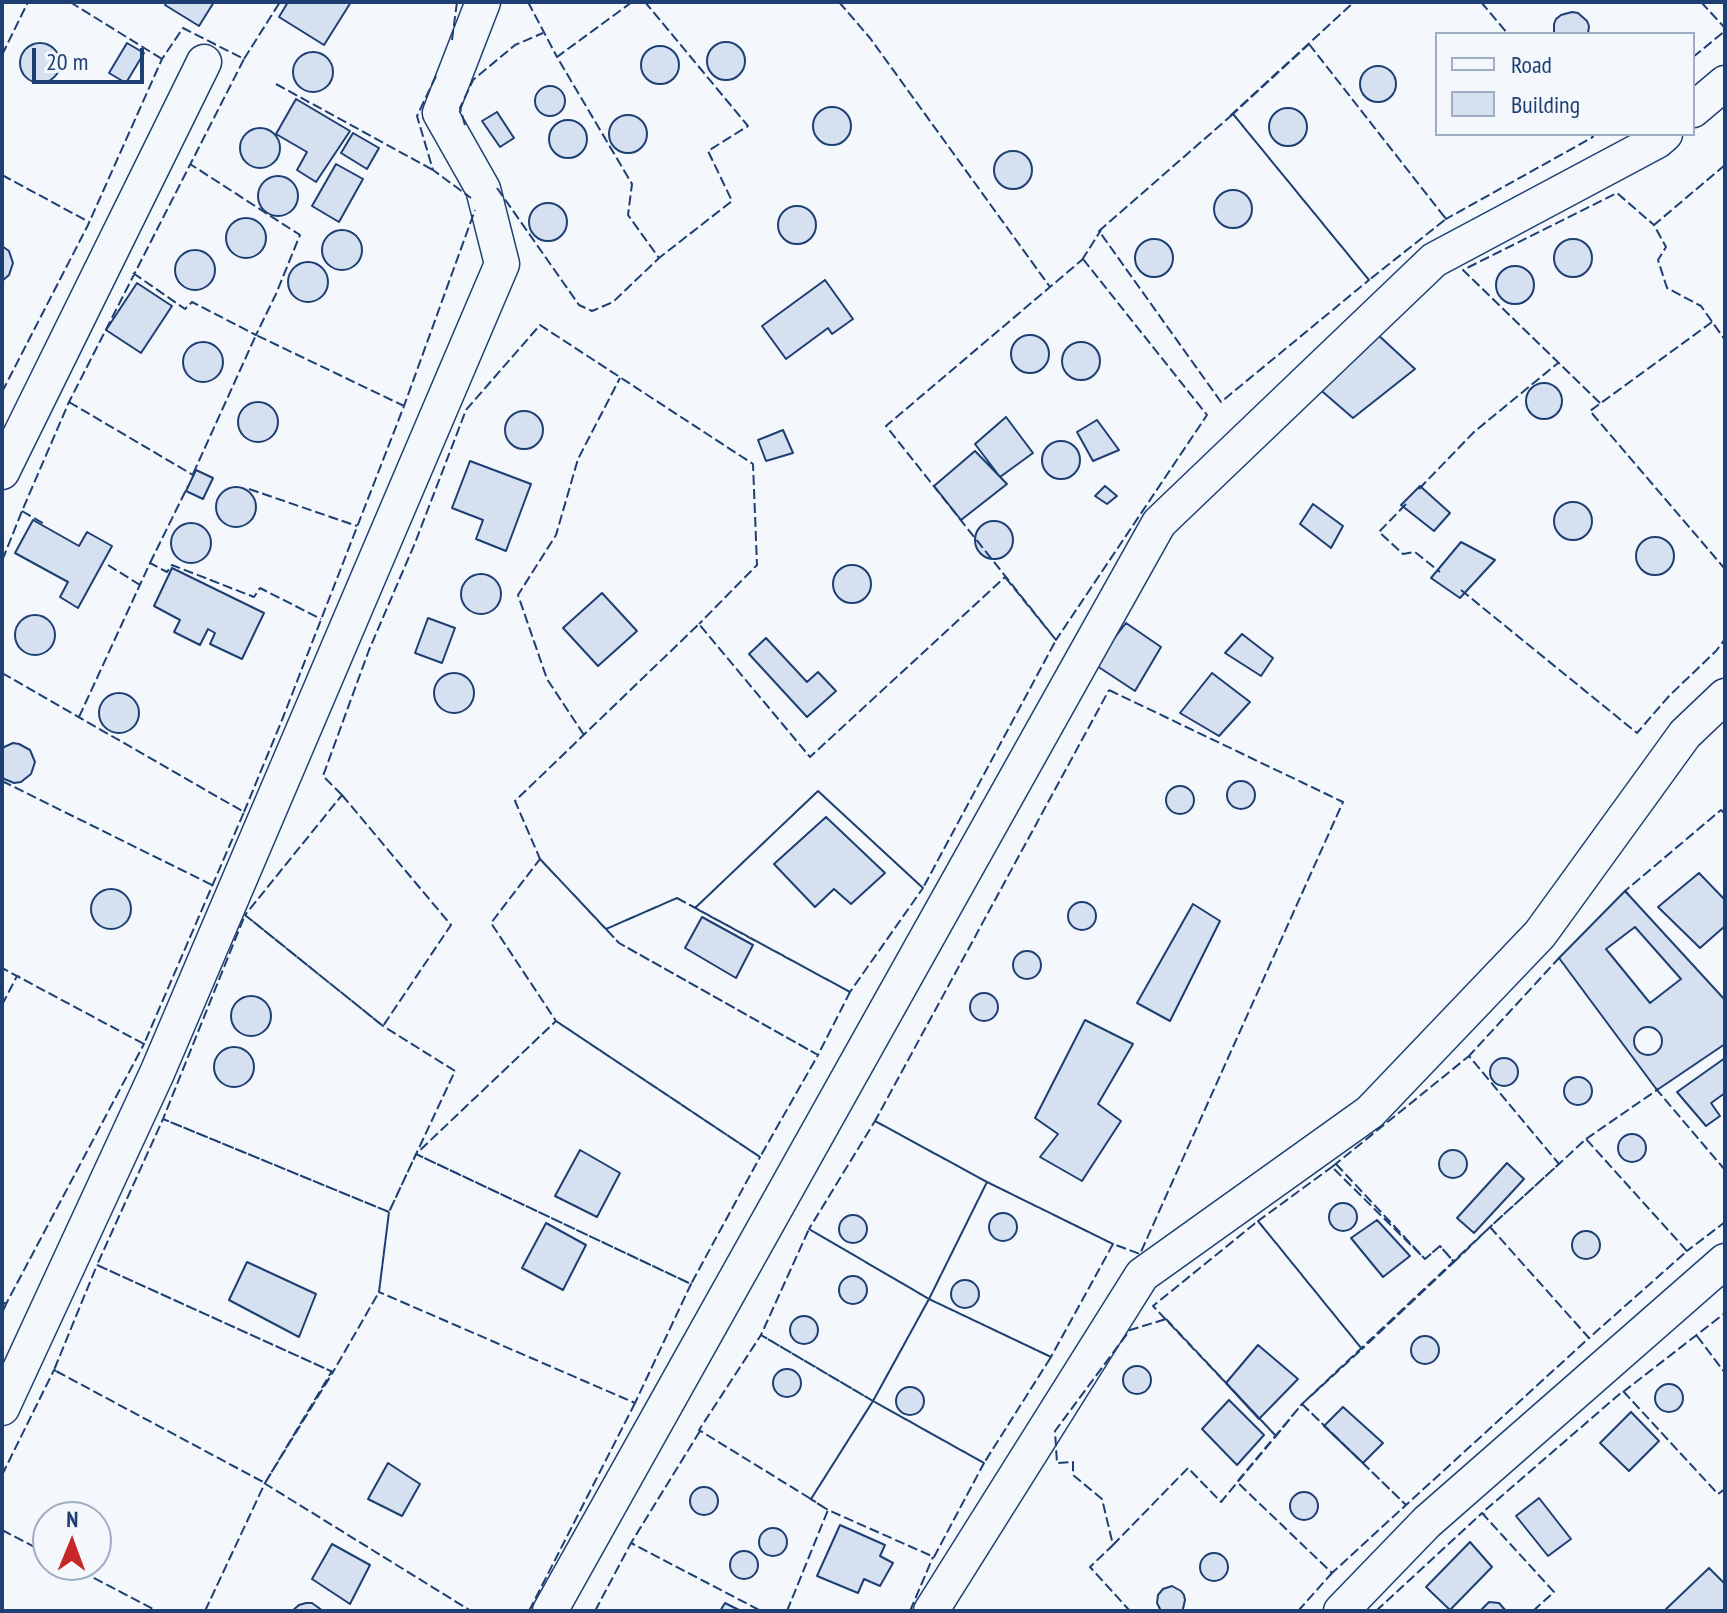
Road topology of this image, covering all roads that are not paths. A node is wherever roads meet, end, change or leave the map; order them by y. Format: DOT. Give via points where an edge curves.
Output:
graph roads {
  1 [pos="483,2"];
  2 [pos="204,62"];
  3 [pos="1725,83"];
  4 [pos="1695,108"];
  5 [pos="1662,136"];
  6 [pos="2,472"];
  7 [pos="1725,696"];
  8 [pos="1725,1261"];
  9 [pos="2,1408"];
  10 [pos="550,1611"];
  11 [pos="931,1611"];
  12 [pos="1341,1611"];
  1 -- 9 [label="street" via="440,113 483,189 502,264 157,1073"];
  2 -- 6 [label="street"];
  3 -- 4 [label="street"];
  5 -- 10 [label="street" via="1434,260 1159,523"];
  7 -- 11 [label="street" via="1685,734 1540,934 1370,1112 1142,1275"];
  8 -- 12 [label="street" via="1427,1522"];
}
